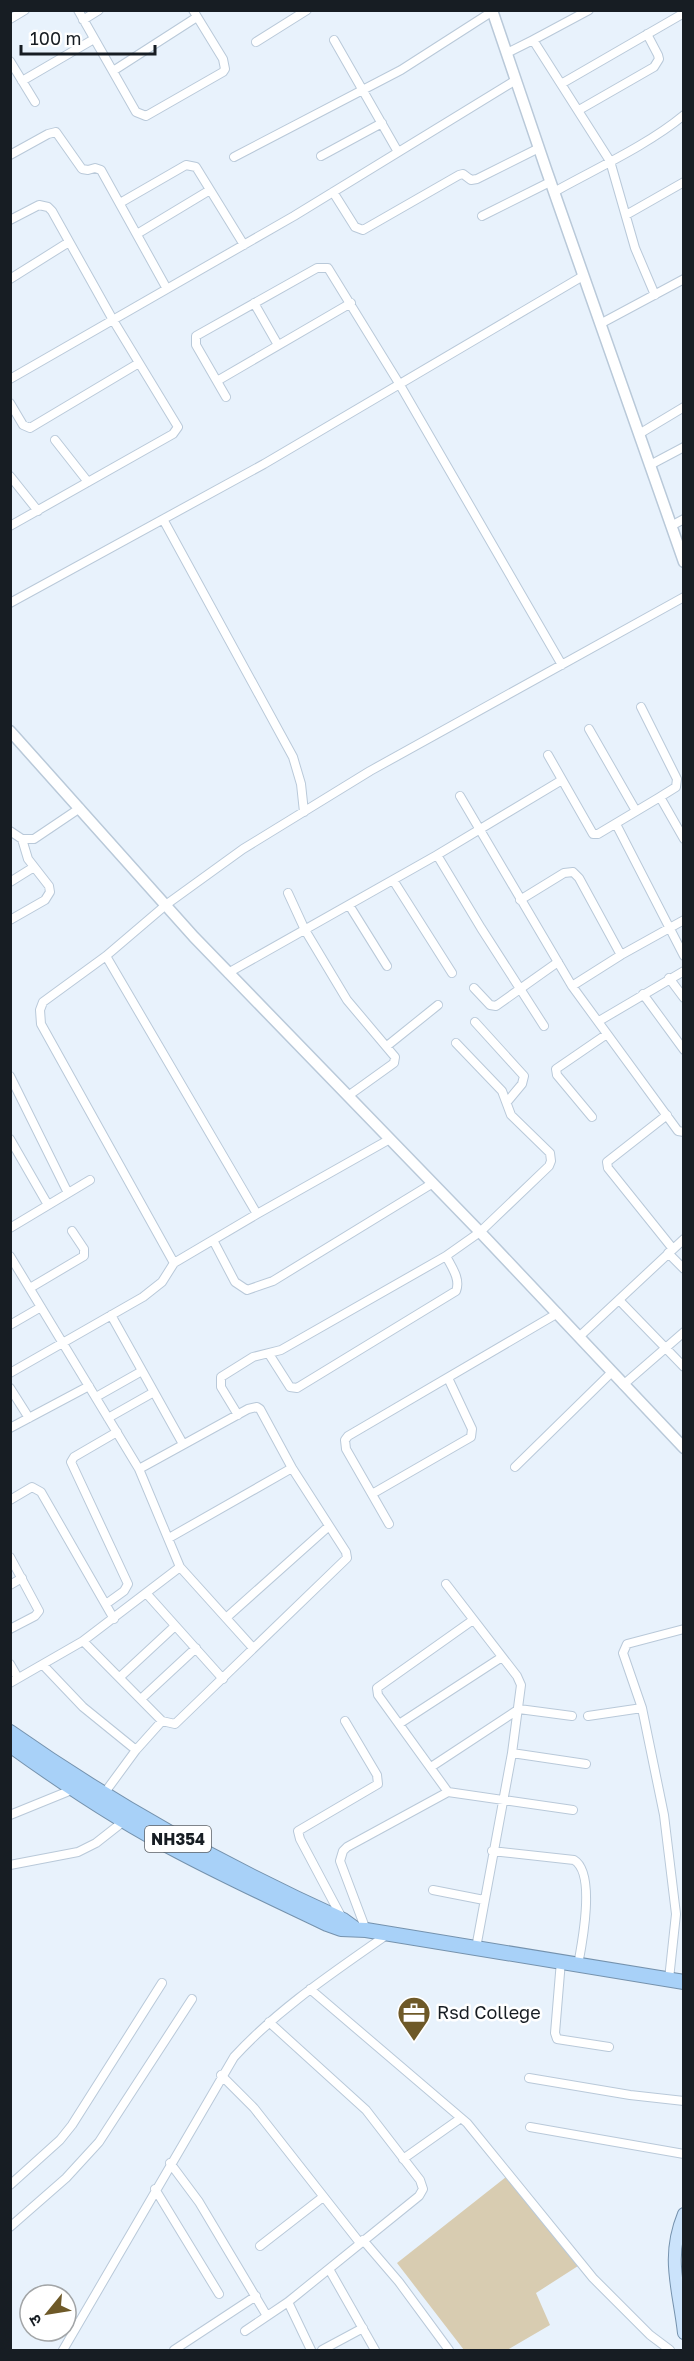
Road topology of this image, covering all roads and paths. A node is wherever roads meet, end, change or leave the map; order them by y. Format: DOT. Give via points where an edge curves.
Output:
graph roads {
  1 [pos="25,10"];
  2 [pos="78,10"];
  3 [pos="99,10"];
  4 [pos="307,10"];
  5 [pos="589,10"];
  6 [pos="493,11"];
  7 [pos="684,13"];
  8 [pos="195,14"];
  9 [pos="10,19"];
  10 [pos="83,20"];
  11 [pos="647,34"];
  12 [pos="94,39"];
  13 [pos="334,40"];
  14 [pos="533,40"];
  15 [pos="256,42"];
  16 [pos="507,53"];
  17 [pos="10,61"];
  18 [pos="113,71"];
  19 [pos="516,80"];
  20 [pos="22,81"];
  21 [pos="561,84"];
  22 [pos="363,90"];
  23 [pos="34,102"];
  24 [pos="579,110"];
  25 [pos="684,115"];
  26 [pos="382,123"];
  27 [pos="539,148"];
  28 [pos="398,152"];
  29 [pos="10,155"];
  30 [pos="321,156"];
  31 [pos="234,157"];
  32 [pos="610,161"];
  33 [pos="684,182"];
  34 [pos="552,187"];
  35 [pos="210,190"];
  36 [pos="333,192"];
  37 [pos="120,203"];
  38 [pos="626,215"];
  39 [pos="482,216"];
  40 [pos="10,220"];
  41 [pos="136,234"];
  42 [pos="69,242"];
  43 [pos="243,245"];
  44 [pos="583,276"];
  45 [pos="10,279"];
  46 [pos="684,279"];
  47 [pos="167,289"];
  48 [pos="654,295"];
  49 [pos="254,303"];
  50 [pos="351,303"];
  51 [pos="113,320"];
  52 [pos="600,324"];
  53 [pos="278,345"];
  54 [pos="139,363"];
  55 [pos="10,379"];
  56 [pos="217,381"];
  57 [pos="400,385"];
  58 [pos="226,397"];
  59 [pos="10,403"];
  60 [pos="684,406"];
  61 [pos="639,434"];
  62 [pos="55,440"];
  63 [pos="684,447"];
  64 [pos="650,465"];
  65 [pos="10,476"];
  66 [pos="88,482"];
  67 [pos="38,510"];
  68 [pos="684,519"];
  69 [pos="164,521"];
  70 [pos="10,526"];
  71 [pos="671,526"];
  72 [pos="684,562"];
  73 [pos="684,597"];
  74 [pos="10,603"];
  75 [pos="562,665"];
  76 [pos="641,707"];
  77 [pos="589,729"];
  78 [pos="10,731"];
  79 [pos="548,755"];
  80 [pos="562,780"];
  81 [pos="460,796"];
  82 [pos="660,797"];
  83 [pos="80,808"];
  84 [pos="636,810"];
  85 [pos="304,812"];
  86 [pos="616,824"];
  87 [pos="480,829"];
  88 [pos="10,831"];
  89 [pos="22,839"];
  90 [pos="684,839"];
  91 [pos="437,855"];
  92 [pos="34,867"];
  93 [pos="393,880"];
  94 [pos="10,882"];
  95 [pos="288,893"];
  96 [pos="520,900"];
  97 [pos="167,904"];
  98 [pos="349,905"];
  99 [pos="10,920"];
  100 [pos="684,920"];
  101 [pos="668,929"];
  102 [pos="305,930"];
  103 [pos="621,955"];
  104 [pos="684,956"];
  105 [pos="106,957"];
  106 [pos="558,962"];
  107 [pos="387,966"];
  108 [pos="684,970"];
  109 [pos="228,973"];
  110 [pos="452,973"];
  111 [pos="669,978"];
  112 [pos="572,986"];
  113 [pos="474,988"];
  114 [pos="519,988"];
  115 [pos="642,994"];
  116 [pos="684,998"];
  117 [pos="438,1005"];
  118 [pos="599,1021"];
  119 [pos="476,1022"];
  120 [pos="544,1026"];
  121 [pos="607,1034"];
  122 [pos="456,1043"];
  123 [pos="387,1046"];
  124 [pos="684,1050"];
  125 [pos="10,1076"];
  126 [pos="348,1096"];
  127 [pos="507,1102"];
  128 [pos="667,1115"];
  129 [pos="592,1117"];
  130 [pos="684,1132"];
  131 [pos="10,1139"];
  132 [pos="390,1139"];
  133 [pos="90,1180"];
  134 [pos="433,1184"];
  135 [pos="69,1193"];
  136 [pos="48,1205"];
  137 [pos="257,1214"];
  138 [pos="10,1228"];
  139 [pos="72,1231"];
  140 [pos="480,1232"];
  141 [pos="684,1239"];
  142 [pos="213,1240"];
  143 [pos="671,1251"];
  144 [pos="10,1256"];
  145 [pos="446,1256"];
  146 [pos="174,1263"];
  147 [pos="684,1269"];
  148 [pos="30,1288"];
  149 [pos="619,1300"];
  150 [pos="42,1307"];
  151 [pos="558,1313"];
  152 [pos="111,1316"];
  153 [pos="10,1325"];
  154 [pos="684,1332"];
  155 [pos="580,1336"];
  156 [pos="62,1342"];
  157 [pos="666,1348"];
  158 [pos="269,1354"];
  159 [pos="684,1367"];
  160 [pos="142,1371"];
  161 [pos="612,1372"];
  162 [pos="10,1373"];
  163 [pos="448,1378"];
  164 [pos="623,1385"];
  165 [pos="89,1386"];
  166 [pos="10,1388"];
  167 [pos="154,1392"];
  168 [pos="96,1397"];
  169 [pos="238,1415"];
  170 [pos="29,1418"];
  171 [pos="108,1418"];
  172 [pos="10,1428"];
  173 [pos="117,1432"];
  174 [pos="183,1444"];
  175 [pos="684,1448"];
  176 [pos="515,1467"];
  177 [pos="292,1468"];
  178 [pos="139,1469"];
  179 [pos="372,1494"];
  180 [pos="10,1500"];
  181 [pos="389,1524"];
  182 [pos="329,1527"];
  183 [pos="169,1538"];
  184 [pos="10,1557"];
  185 [pos="180,1567"];
  186 [pos="22,1578"];
  187 [pos="446,1584"];
  188 [pos="10,1585"];
  189 [pos="146,1593"];
  190 [pos="106,1604"];
  191 [pos="225,1618"];
  192 [pos="114,1619"];
  193 [pos="473,1620"];
  194 [pos="175,1626"];
  195 [pos="10,1629"];
  196 [pos="684,1629"];
  197 [pos="83,1641"];
  198 [pos="196,1648"];
  199 [pos="253,1648"];
  200 [pos="502,1657"];
  201 [pos="10,1664"];
  202 [pos="43,1665"];
  203 [pos="120,1677"];
  204 [pos="18,1678"];
  205 [pos="223,1679"];
  206 [pos="10,1683"];
  207 [pos="141,1699"];
  208 [pos="642,1708"];
  209 [pos="519,1709"];
  210 [pos="572,1716"];
  211 [pos="588,1716"];
  212 [pos="162,1721"];
  213 [pos="345,1721"];
  214 [pos="399,1724"];
  215 [pos="10,1732"];
  216 [pos="10,1745"];
  217 [pos="136,1750"];
  218 [pos="512,1753"];
  219 [pos="586,1764"];
  220 [pos="431,1767"];
  221 [pos="74,1789"];
  222 [pos="448,1792"];
  223 [pos="100,1799"];
  224 [pos="503,1799"];
  225 [pos="573,1810"];
  226 [pos="10,1815"];
  227 [pos="124,1821"];
  228 [pos="492,1851"];
  229 [pos="10,1865"];
  230 [pos="433,1890"];
  231 [pos="484,1900"];
  232 [pos="343,1920"];
  233 [pos="361,1930"];
  234 [pos="388,1934"];
  235 [pos="476,1948"];
  236 [pos="561,1961"];
  237 [pos="578,1965"];
  238 [pos="669,1979"];
  239 [pos="684,1982"];
  240 [pos="162,1983"];
  241 [pos="310,1989"];
  242 [pos="192,1999"];
  243 [pos="269,2022"];
  244 [pos="609,2047"];
  245 [pos="221,2075"];
  246 [pos="529,2078"];
  247 [pos="684,2101"];
  248 [pos="461,2118"];
  249 [pos="530,2127"];
  250 [pos="684,2154"];
  251 [pos="404,2159"];
  252 [pos="170,2163"];
  253 [pos="10,2185"];
  254 [pos="155,2189"];
  255 [pos="323,2197"];
  256 [pos="684,2214"];
  257 [pos="10,2227"];
  258 [pos="361,2241"];
  259 [pos="261,2246"];
  260 [pos="329,2269"];
  261 [pos="219,2294"];
  262 [pos="256,2296"];
  263 [pos="288,2302"];
  264 [pos="682,2309"];
  265 [pos="267,2316"];
  266 [pos="363,2328"];
  267 [pos="245,2331"];
  268 [pos="684,2333"];
  269 [pos="63,2350"];
  270 [pos="174,2350"];
  271 [pos="311,2350"];
  272 [pos="322,2350"];
  273 [pos="375,2350"];
  274 [pos="449,2350"];
  275 [pos="670,2350"];
  1 -- 9 [label="street"];
  2 -- 10 [label="street"];
  3 -- 10 [label="street"];
  4 -- 15 [label="street"];
  5 -- 14 [label="street"];
  6 -- 16 [label="street"];
  6 -- 22 [label="street"];
  7 -- 11 [label="street"];
  8 -- 18 [label="street"];
  8 -- 18 [label="street" via="223,59 223,72 141,116"];
  10 -- 12 [label="street"];
  11 -- 21 [label="street"];
  11 -- 24 [label="street" via="659,59 654,67"];
  12 -- 18 [label="street"];
  12 -- 20 [label="street"];
  13 -- 22 [label="street"];
  14 -- 16 [label="street"];
  14 -- 21 [label="street"];
  16 -- 19 [label="street"];
  17 -- 20 [label="street"];
  19 -- 27 [label="street"];
  19 -- 28 [label="street"];
  20 -- 23 [label="street"];
  21 -- 24 [label="street"];
  22 -- 26 [label="street"];
  22 -- 31 [label="street"];
  24 -- 32 [label="street"];
  25 -- 32 [label="street"];
  26 -- 28 [label="street"];
  26 -- 30 [label="street"];
  27 -- 34 [label="street"];
  27 -- 36 [label="street" via="477,179 459,175 363,230 355,227"];
  28 -- 36 [label="street"];
  29 -- 37 [label="street" via="56,132 82,170 101,170"];
  32 -- 34 [label="street"];
  32 -- 38 [label="street"];
  33 -- 38 [label="street"];
  34 -- 39 [label="street"];
  34 -- 44 [label="street"];
  35 -- 37 [label="street" via="196,167 186,165"];
  35 -- 41 [label="street"];
  35 -- 43 [label="street"];
  36 -- 43 [label="street"];
  37 -- 41 [label="street"];
  38 -- 48 [label="street"];
  40 -- 42 [label="street" via="44,205 52,211"];
  41 -- 47 [label="street"];
  42 -- 45 [label="street"];
  42 -- 51 [label="street"];
  43 -- 47 [label="street"];
  44 -- 52 [label="street"];
  44 -- 57 [label="street"];
  46 -- 48 [label="street"];
  47 -- 51 [label="street"];
  48 -- 52 [label="street"];
  49 -- 50 [label="street" via="323,267 332,272"];
  49 -- 53 [label="street"];
  49 -- 56 [label="street" via="196,336 196,345"];
  50 -- 53 [label="street"];
  50 -- 57 [label="street"];
  51 -- 54 [label="street"];
  51 -- 55 [label="street"];
  52 -- 61 [label="street"];
  53 -- 56 [label="street"];
  54 -- 59 [label="street" via="30,428 23,425"];
  54 -- 66 [label="street" via="177,424 176,431"];
  56 -- 58 [label="street"];
  57 -- 69 [label="street"];
  57 -- 75 [label="street"];
  60 -- 61 [label="street"];
  61 -- 64 [label="street"];
  62 -- 66 [label="street"];
  63 -- 64 [label="street"];
  64 -- 71 [label="street"];
  65 -- 67 [label="street"];
  66 -- 67 [label="street"];
  67 -- 70 [label="street"];
  68 -- 71 [label="street"];
  69 -- 74 [label="street"];
  69 -- 85 [label="street" via="293,757 302,784"];
  71 -- 72 [label="street"];
  73 -- 75 [label="street"];
  75 -- 85 [label="street"];
  76 -- 82 [label="street" via="677,782 676,787"];
  77 -- 84 [label="street"];
  78 -- 83 [label="street"];
  79 -- 80 [label="street"];
  80 -- 86 [label="street" via="590,832 598,834"];
  80 -- 87 [label="street"];
  81 -- 87 [label="street"];
  82 -- 84 [label="street"];
  82 -- 90 [label="street"];
  83 -- 89 [label="street" via="34,838"];
  83 -- 97 [label="street"];
  84 -- 86 [label="street"];
  85 -- 97 [label="street" via="227,859"];
  86 -- 101 [label="street"];
  87 -- 91 [label="street"];
  87 -- 96 [label="street"];
  88 -- 89 [label="street"];
  89 -- 92 [label="street" via="25,855"];
  91 -- 93 [label="street"];
  91 -- 114 [label="street"];
  92 -- 94 [label="street"];
  92 -- 99 [label="street" via="48,886 48,896"];
  93 -- 98 [label="street"];
  93 -- 110 [label="street"];
  95 -- 102 [label="street"];
  96 -- 103 [label="street" via="564,873 573,872"];
  96 -- 106 [label="street"];
  97 -- 105 [label="street"];
  97 -- 109 [label="street"];
  98 -- 102 [label="street"];
  98 -- 107 [label="street"];
  100 -- 101 [label="street"];
  101 -- 103 [label="street"];
  101 -- 104 [label="street"];
  102 -- 109 [label="street"];
  102 -- 123 [label="street" via="347,1000"];
  103 -- 112 [label="street"];
  105 -- 137 [label="street"];
  105 -- 146 [label="street" via="44,1002 41,1024"];
  106 -- 112 [label="street"];
  106 -- 114 [label="street"];
  108 -- 111 [label="street"];
  109 -- 126 [label="street"];
  111 -- 115 [label="street"];
  111 -- 116 [label="street"];
  112 -- 118 [label="street"];
  113 -- 114 [label="street" via="493,1006"];
  114 -- 120 [label="street"];
  115 -- 118 [label="street"];
  115 -- 124 [label="street"];
  117 -- 123 [label="street"];
  118 -- 121 [label="street"];
  119 -- 127 [label="street" via="524,1076"];
  121 -- 128 [label="street"];
  121 -- 129 [label="street" via="556,1069 557,1076"];
  122 -- 127 [label="street" via="500,1088"];
  123 -- 126 [label="street" via="395,1057 394,1063"];
  125 -- 135 [label="street"];
  126 -- 132 [label="street"];
  127 -- 140 [label="street" via="510,1113 550,1152 552,1161"];
  128 -- 130 [label="street" via="678,1131"];
  128 -- 143 [label="street" via="607,1162"];
  131 -- 136 [label="street"];
  132 -- 134 [label="street"];
  132 -- 137 [label="street"];
  133 -- 135 [label="street"];
  134 -- 140 [label="street"];
  134 -- 142 [label="street" via="273,1281 247,1290 235,1282"];
  135 -- 136 [label="street"];
  136 -- 138 [label="street"];
  137 -- 142 [label="street"];
  139 -- 148 [label="street" via="85,1255"];
  140 -- 145 [label="street"];
  140 -- 151 [label="street"];
  141 -- 143 [label="street"];
  142 -- 146 [label="street"];
  143 -- 147 [label="street"];
  143 -- 149 [label="street"];
  144 -- 148 [label="street"];
  145 -- 158 [label="street"];
  145 -- 158 [label="street" via="457,1278 456,1291 297,1388 288,1385"];
  146 -- 152 [label="street" via="152,1292"];
  148 -- 150 [label="street"];
  149 -- 155 [label="street"];
  149 -- 157 [label="street"];
  150 -- 153 [label="street"];
  150 -- 156 [label="street"];
  151 -- 155 [label="street"];
  151 -- 163 [label="street"];
  152 -- 156 [label="street"];
  152 -- 160 [label="street"];
  154 -- 157 [label="street"];
  155 -- 161 [label="street"];
  156 -- 162 [label="street"];
  156 -- 165 [label="street"];
  157 -- 159 [label="street"];
  157 -- 164 [label="street"];
  158 -- 169 [label="street" via="254,1357 221,1377 221,1387"];
  160 -- 167 [label="street"];
  160 -- 168 [label="street"];
  161 -- 164 [label="street"];
  161 -- 176 [label="street"];
  163 -- 179 [label="street" via="472,1429 471,1437"];
  163 -- 179 [label="street" via="345,1440 346,1449"];
  164 -- 175 [label="street"];
  165 -- 168 [label="street"];
  165 -- 170 [label="street"];
  166 -- 170 [label="street"];
  167 -- 171 [label="street"];
  167 -- 174 [label="street"];
  168 -- 171 [label="street"];
  169 -- 174 [label="street"];
  169 -- 177 [label="street" via="252,1407 260,1409"];
  170 -- 172 [label="street"];
  171 -- 173 [label="street"];
  173 -- 178 [label="street"];
  173 -- 190 [label="street" via="71,1462 128,1584"];
  174 -- 178 [label="street"];
  177 -- 182 [label="street"];
  177 -- 183 [label="street"];
  178 -- 183 [label="street"];
  179 -- 181 [label="street"];
  180 -- 190 [label="street" via="33,1487 41,1492"];
  182 -- 191 [label="street"];
  182 -- 199 [label="street" via="347,1558"];
  183 -- 185 [label="street"];
  184 -- 186 [label="street"];
  185 -- 189 [label="street"];
  185 -- 191 [label="street"];
  186 -- 188 [label="street"];
  186 -- 195 [label="street" via="39,1611"];
  187 -- 193 [label="street"];
  189 -- 192 [label="street"];
  189 -- 194 [label="street"];
  190 -- 192 [label="street"];
  191 -- 199 [label="street"];
  192 -- 197 [label="street"];
  193 -- 200 [label="street"];
  193 -- 214 [label="street" via="379,1686 378,1695"];
  194 -- 198 [label="street"];
  194 -- 203 [label="street"];
  196 -- 208 [label="street" via="633,1642 623,1649"];
  197 -- 202 [label="street"];
  197 -- 203 [label="street"];
  198 -- 205 [label="street"];
  198 -- 207 [label="street"];
  199 -- 205 [label="street"];
  200 -- 209 [label="street" via="520,1680"];
  200 -- 214 [label="street"];
  201 -- 204 [label="street"];
  202 -- 204 [label="street"];
  202 -- 217 [label="street" via="83,1707"];
  203 -- 207 [label="street"];
  204 -- 206 [label="street"];
  205 -- 212 [label="street" via="175,1724"];
  207 -- 212 [label="street"];
  208 -- 211 [label="street"];
  208 -- 238 [label="street" via="664,1815 674,1893 676,1926"];
  209 -- 210 [label="street"];
  209 -- 218 [label="street"];
  209 -- 220 [label="street"];
  212 -- 217 [label="street"];
  213 -- 232 [label="street" via="377,1775 378,1784 298,1831"];
  214 -- 220 [label="street"];
  215 -- 223 [label="highway, NH354"];
  216 -- 221 [label="highway, NH354"];
  217 -- 223 [label="street"];
  218 -- 219 [label="street"];
  218 -- 224 [label="street"];
  220 -- 222 [label="street"];
  221 -- 223 [label="highway, NH354"];
  221 -- 226 [label="street"];
  222 -- 224 [label="street"];
  222 -- 233 [label="street" via="343,1851 340,1861"];
  223 -- 227 [label="highway, NH354"];
  223 -- 232 [label="highway, NH354"];
  224 -- 225 [label="street"];
  224 -- 228 [label="street"];
  227 -- 229 [label="street" via="78,1852"];
  227 -- 233 [label="highway, NH354" via="327,1924"];
  228 -- 231 [label="street"];
  228 -- 237 [label="street" via="578,1862 587,1915"];
  230 -- 231 [label="street"];
  231 -- 235 [label="street"];
  232 -- 233 [label="highway, NH354"];
  233 -- 234 [label="highway, NH354"];
  234 -- 235 [label="highway, NH354"];
  234 -- 241 [label="street"];
  235 -- 236 [label="highway, NH354"];
  236 -- 237 [label="highway, NH354"];
  236 -- 244 [label="street" via="556,2039"];
  237 -- 238 [label="highway, NH354"];
  238 -- 239 [label="highway, NH354"];
  240 -- 253 [label="street" via="72,2125"];
  241 -- 243 [label="street"];
  241 -- 248 [label="street"];
  242 -- 257 [label="street" via="99,2142 66,2178"];
  243 -- 245 [label="street"];
  243 -- 251 [label="street" via="366,2110"];
  245 -- 252 [label="street"];
  245 -- 255 [label="street" via="254,2108"];
  246 -- 247 [label="street"];
  248 -- 251 [label="street"];
  248 -- 275 [label="street" via="593,2278"];
  249 -- 250 [label="street"];
  251 -- 258 [label="street" via="422,2185 422,2193"];
  252 -- 254 [label="street"];
  252 -- 262 [label="street" via="200,2202"];
  254 -- 261 [label="street"];
  254 -- 269 [label="street"];
  255 -- 258 [label="street"];
  255 -- 259 [label="street"];
  256 -- 264 [label="main road" via="676,2233 673,2257"];
  258 -- 260 [label="street"];
  258 -- 274 [label="street" via="399,2282"];
  260 -- 263 [label="street"];
  260 -- 266 [label="street"];
  262 -- 265 [label="street"];
  262 -- 270 [label="street"];
  263 -- 265 [label="street"];
  263 -- 271 [label="street"];
  264 -- 268 [label="main road"];
  265 -- 267 [label="street"];
  266 -- 272 [label="street"];
  266 -- 273 [label="street"];
}
